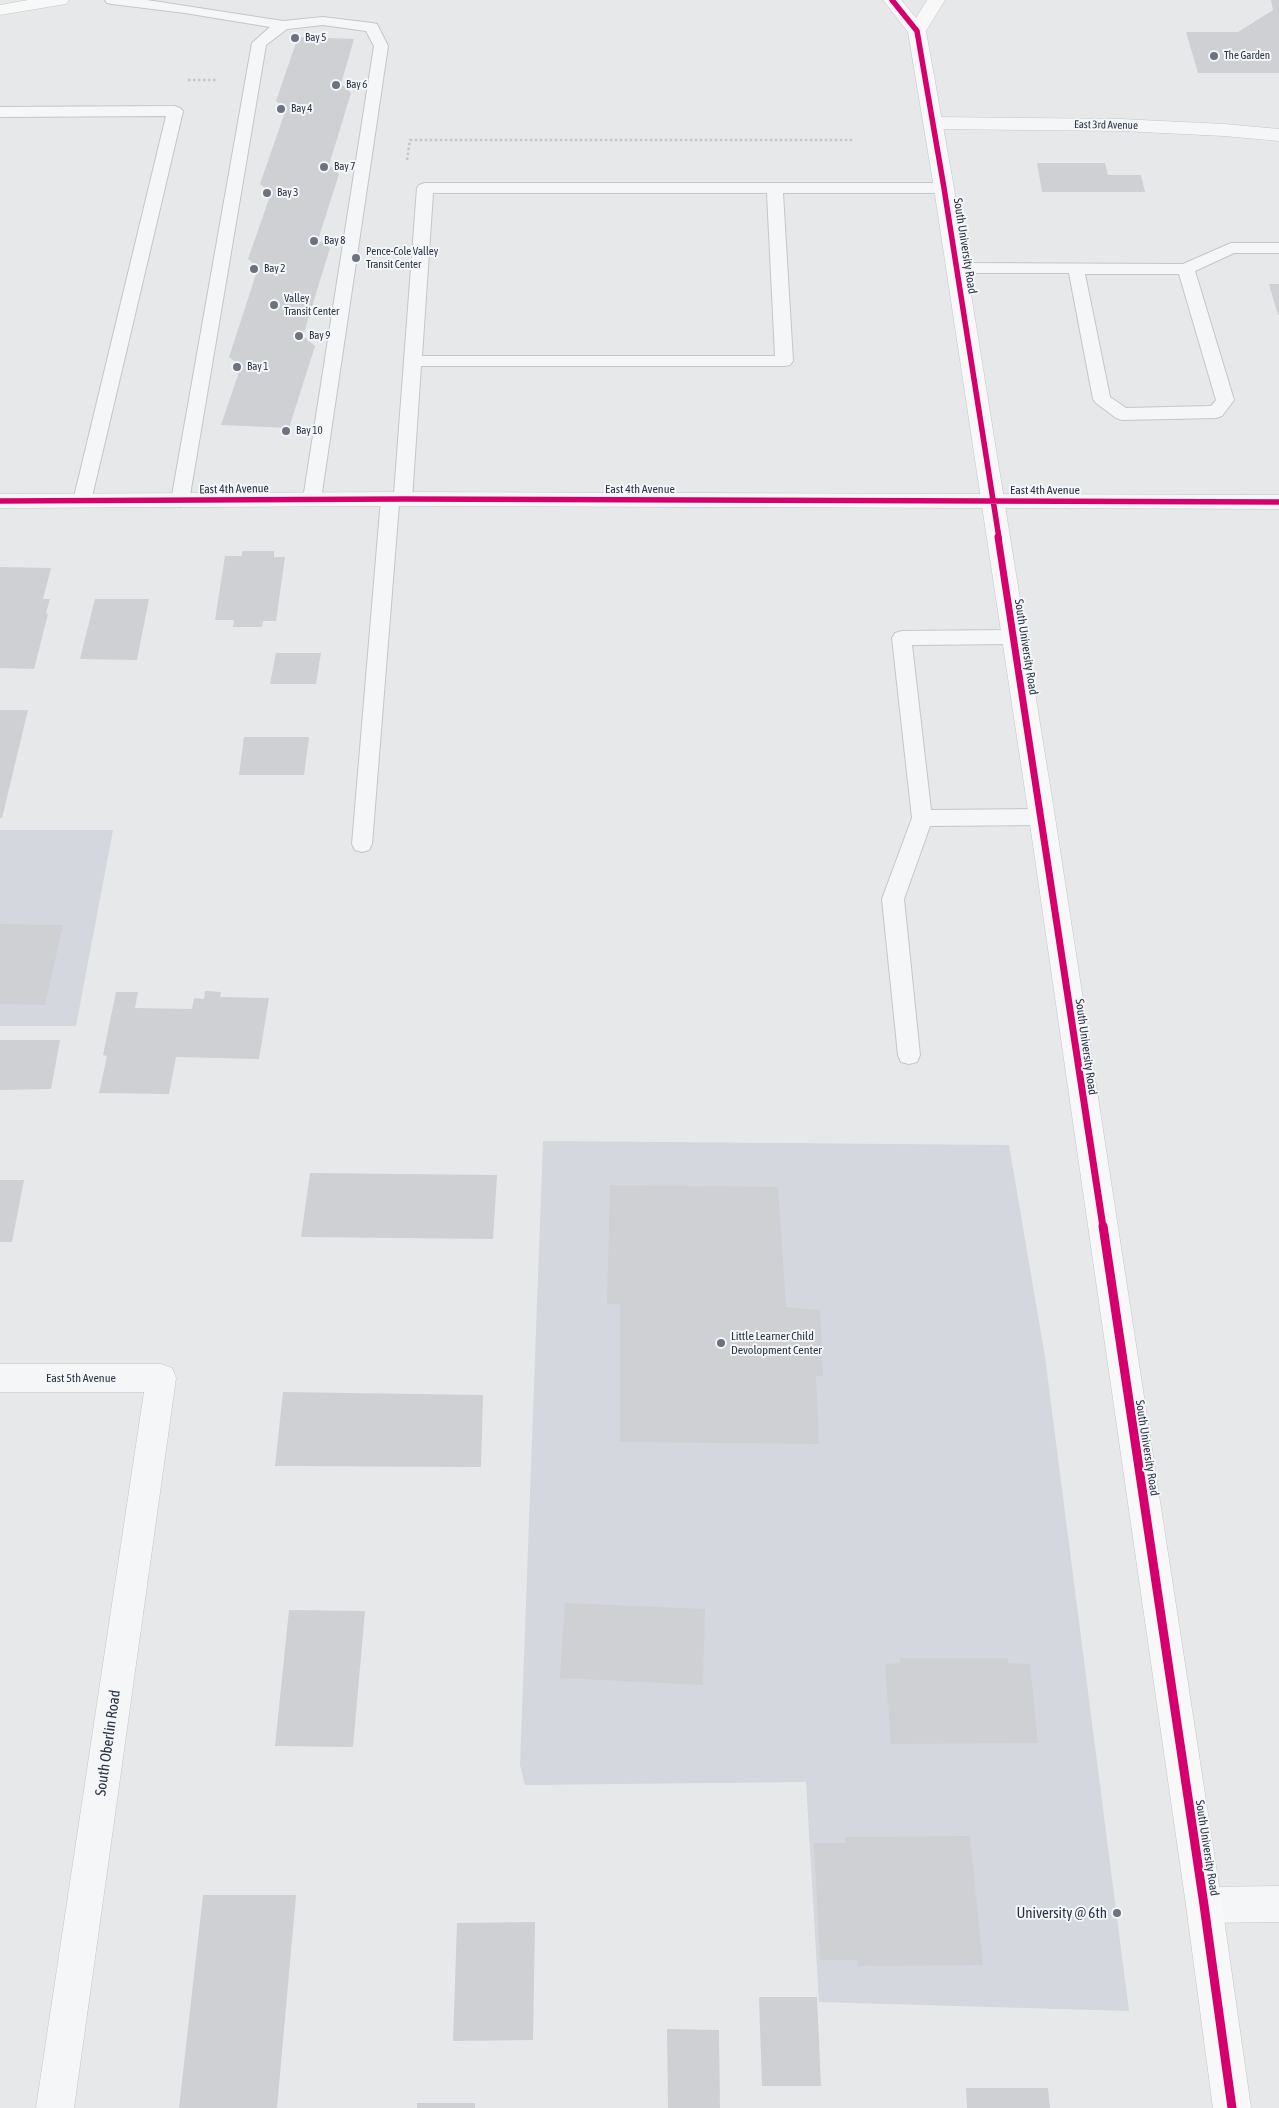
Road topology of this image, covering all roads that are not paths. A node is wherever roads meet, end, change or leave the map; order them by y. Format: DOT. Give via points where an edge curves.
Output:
graph roads {
  1 [pos="60,0"];
  2 [pos="112,0"];
  3 [pos="892,0"];
  4 [pos="936,0"];
  5 [pos="0,10"];
  6 [pos="283,25"];
  7 [pos="917,31"];
  8 [pos="0,112"];
  9 [pos="933,123"];
  10 [pos="1279,135"];
  11 [pos="775,188"];
  12 [pos="944,188"];
  13 [pos="1279,248"];
  14 [pos="957,268"];
  15 [pos="1076,268"];
  16 [pos="1186,269"];
  17 [pos="413,361"];
  18 [pos="312,499"];
  19 [pos="396,499"];
  20 [pos="993,500"];
  21 [pos="180,501"];
  22 [pos="0,502"];
  23 [pos="82,502"];
  24 [pos="1279,502"];
  25 [pos="1013,636"];
  26 [pos="1042,817"];
  27 [pos="922,818"];
  28 [pos="362,844"];
  29 [pos="909,1055"];
  30 [pos="0,1378"];
  31 [pos="161,1378"];
  32 [pos="1279,1904"];
  33 [pos="1204,1905"];
  34 [pos="55,2108"];
  35 [pos="1232,2108"];
  1 -- 5 [label="main road"];
  2 -- 6 [label="lane"];
  3 -- 7 [label="main road, South University Road"];
  4 -- 7 [label="main road"];
  6 -- 18 [label="lane" via="323,21 372,27 381,46"];
  6 -- 21 [label="lane" via="259,43"];
  7 -- 9 [label="main road, South University Road"];
  8 -- 23 [label="lane" via="175,111"];
  9 -- 10 [label="street, East 3rd Avenue" via="1121,124"];
  9 -- 12 [label="main road, South University Road"];
  11 -- 12 [label="lane"];
  11 -- 17 [label="lane" via="426,188"];
  11 -- 17 [label="lane" via="784,361"];
  12 -- 14 [label="main road, South University Road"];
  13 -- 16 [label="lane" via="1231,248"];
  14 -- 15 [label="lane"];
  14 -- 20 [label="main road, South University Road"];
  15 -- 16 [label="lane"];
  15 -- 16 [label="lane" via="1102,399 1122,414 1216,412 1225,400"];
  17 -- 19 [label="lane"];
  18 -- 19 [label="street, East 4th Avenue"];
  18 -- 21 [label="street, East 4th Avenue"];
  19 -- 20 [label="street, East 4th Avenue"];
  19 -- 28 [label="lane"];
  20 -- 24 [label="street, East 4th Avenue"];
  20 -- 25 [label="main road, South University Road"];
  21 -- 23 [label="street, East 4th Avenue"];
  22 -- 23 [label="street, East 4th Avenue"];
  25 -- 26 [label="main road, South University Road"];
  25 -- 27 [label="lane" via="902,638"];
  26 -- 27 [label="lane"];
  26 -- 33 [label="main road, South University Road"];
  27 -- 29 [label="lane" via="893,899"];
  30 -- 31 [label="street, East 5th Avenue"];
  31 -- 34 [label="street, South Oberlin Road"];
  32 -- 33 [label="street"];
  33 -- 35 [label="main road, South University Road"];
}
